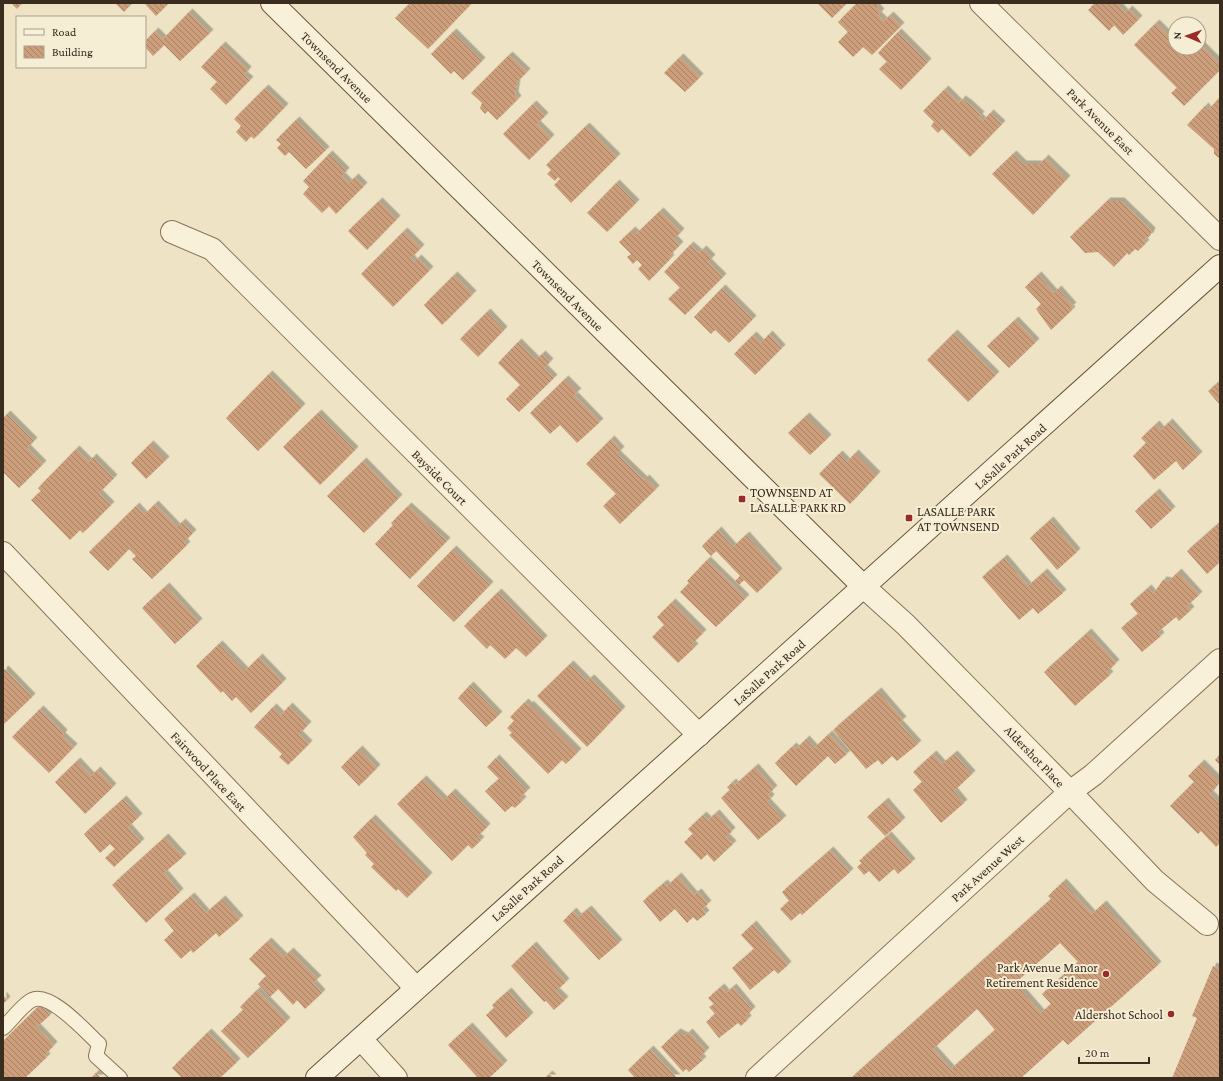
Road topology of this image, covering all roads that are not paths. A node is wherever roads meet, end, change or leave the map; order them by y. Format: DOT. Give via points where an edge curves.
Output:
graph roads {
  1 [pos="272,3"];
  2 [pos="981,3"];
  3 [pos="172,232"];
  4 [pos="1220,239"];
  5 [pos="1220,266"];
  6 [pos="3,553"];
  7 [pos="864,587"];
  8 [pos="1220,660"];
  9 [pos="699,735"];
  10 [pos="1070,792"];
  11 [pos="1207,924"];
  12 [pos="416,988"];
  13 [pos="3,1028"];
  14 [pos="361,1039"];
  15 [pos="120,1078"];
  16 [pos="317,1078"];
  17 [pos="396,1078"];
  18 [pos="757,1078"];
  1 -- 7 [label="street, Townsend Avenue"];
  2 -- 4 [label="street, Park Avenue East"];
  3 -- 9 [label="street, Bayside Court" via="212,249"];
  5 -- 7 [label="street, LaSalle Park Road"];
  6 -- 12 [label="street, Fairwood Place East"];
  7 -- 9 [label="street, LaSalle Park Road"];
  7 -- 10 [label="street, Aldershot Place" via="906,625"];
  8 -- 10 [label="street, Park Avenue West" via="1093,775"];
  9 -- 12 [label="street, LaSalle Park Road"];
  10 -- 11 [label="street, Aldershot Place" via="1155,882"];
  10 -- 18 [label="street, Park Avenue West"];
  12 -- 14 [label="street, LaSalle Park Road"];
  13 -- 15 [label="lane" via="30,1000 46,1000 57,1006 99,1044 96,1056"];
  14 -- 16 [label="street, LaSalle Park Road"];
  14 -- 17 [label="street"];
}
